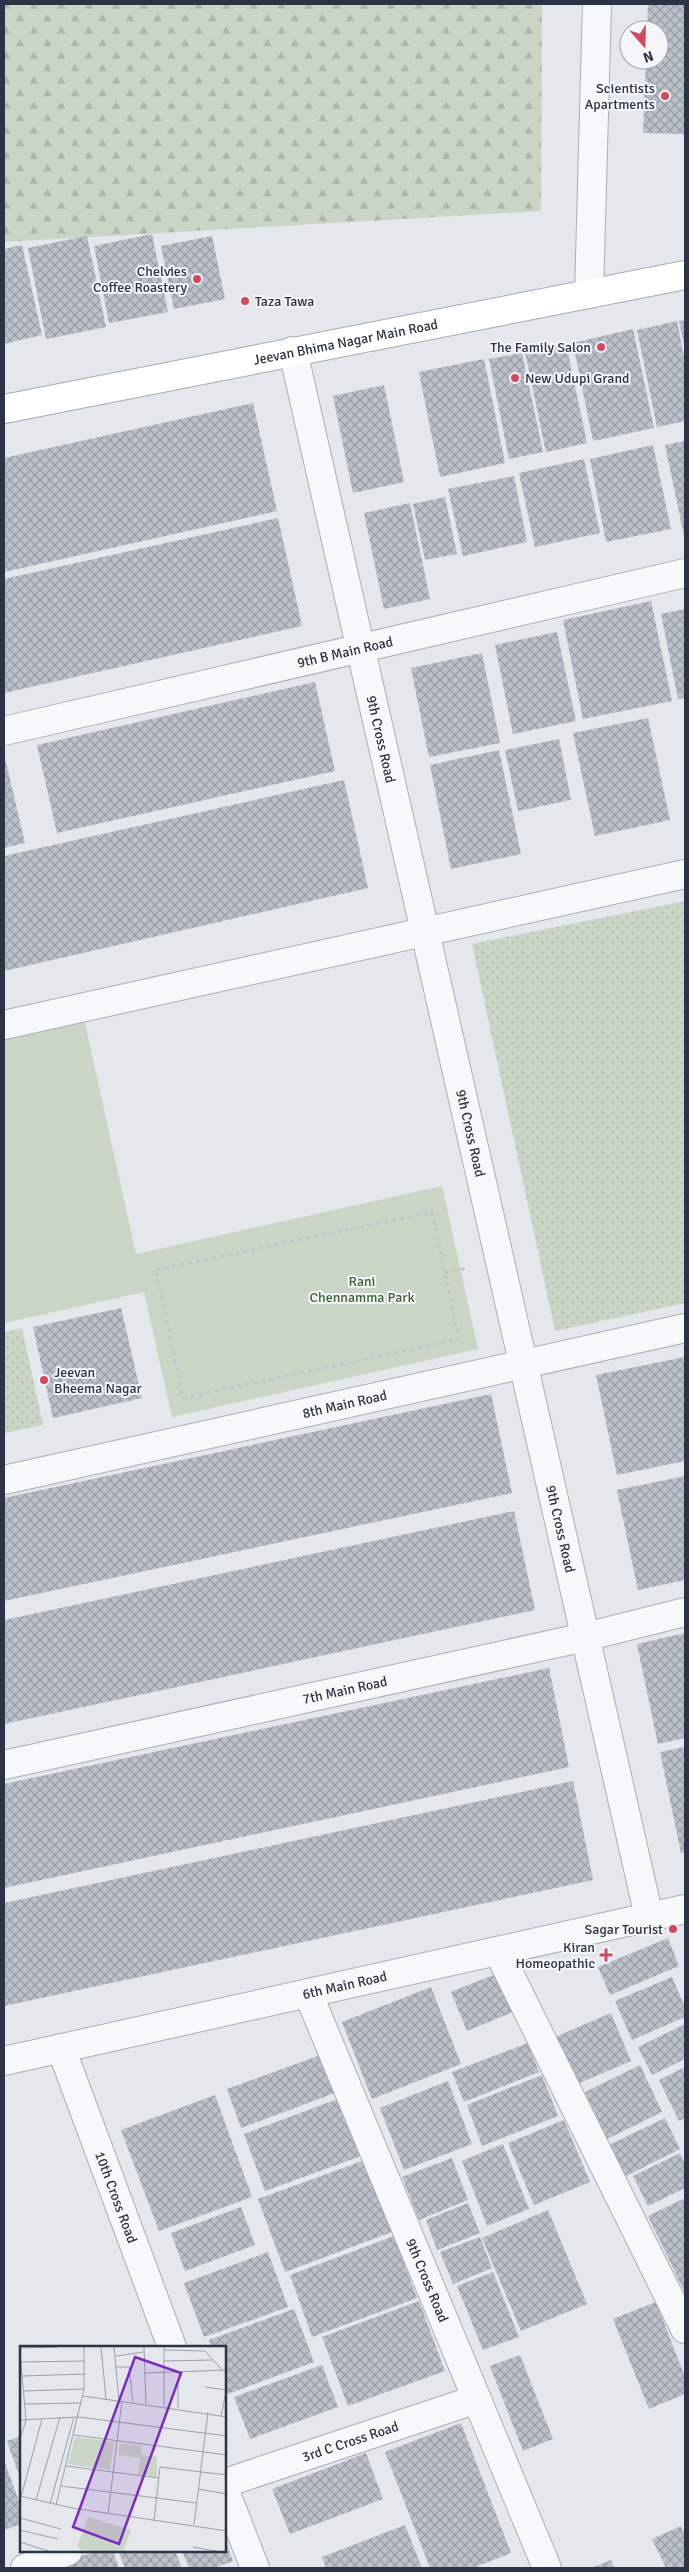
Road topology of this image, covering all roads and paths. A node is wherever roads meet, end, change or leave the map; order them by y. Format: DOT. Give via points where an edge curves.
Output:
graph roads {
  1 [pos="597,4"];
  2 [pos="685,276"];
  3 [pos="590,294"];
  4 [pos="293,351"];
  5 [pos="4,409"];
  6 [pos="685,573"];
  7 [pos="360,648"];
  8 [pos="4,731"];
  9 [pos="685,874"];
  10 [pos="425,932"];
  11 [pos="4,1025"];
  12 [pos="685,1328"];
  13 [pos="459,1339"];
  14 [pos="523,1365"];
  15 [pos="4,1480"];
  16 [pos="685,1612"];
  17 [pos="585,1637"];
  18 [pos="4,1765"];
  19 [pos="685,1909"];
  20 [pos="649,1917"];
  21 [pos="498,1951"];
  22 [pos="308,1993"];
  23 [pos="61,2048"];
  24 [pos="4,2060"];
  25 [pos="685,2329"];
  26 [pos="172,2346"];
  27 [pos="477,2399"];
  28 [pos="226,2483"];
  29 [pos="226,2494"];
  30 [pos="66,2552"];
  31 [pos="26,2568"];
  32 [pos="254,2568"];
  33 [pos="547,2568"];
  1 -- 3 [label="street"];
  2 -- 3 [label="main road, Jeevan Bhima Nagar Main Road"];
  3 -- 4 [label="main road, Jeevan Bhima Nagar Main Road"];
  4 -- 5 [label="main road, Jeevan Bhima Nagar Main Road"];
  4 -- 7 [label="street, 9th Cross Road"];
  6 -- 7 [label="street, 9th B Main Road"];
  7 -- 8 [label="street, 9th B Main Road"];
  7 -- 10 [label="street, 9th Cross Road"];
  9 -- 10 [label="street"];
  10 -- 11 [label="street"];
  10 -- 14 [label="street, 9th Cross Road"];
  12 -- 14 [label="street, 8th Main Road"];
  13 -- 13 [label="path" via="432,1212 156,1270 183,1398"];
  14 -- 15 [label="street, 8th Main Road"];
  14 -- 17 [label="street, 9th Cross Road"];
  16 -- 17 [label="street, 7th Main Road"];
  17 -- 18 [label="street, 7th Main Road"];
  17 -- 20 [label="street, 9th Cross Road"];
  19 -- 20 [label="street, 6th Main Road"];
  20 -- 21 [label="street, 6th Main Road"];
  21 -- 22 [label="street, 6th Main Road"];
  21 -- 25 [label="street"];
  22 -- 23 [label="street, 6th Main Road"];
  22 -- 27 [label="street, 9th Cross Road"];
  23 -- 24 [label="street, 6th Main Road"];
  23 -- 26 [label="street, 10th Cross Road"];
  27 -- 28 [label="street, 3rd C Cross Road"];
  27 -- 33 [label="street, 9th Cross Road"];
  29 -- 32 [label="street"];
  30 -- 31 [label="street"];
}
